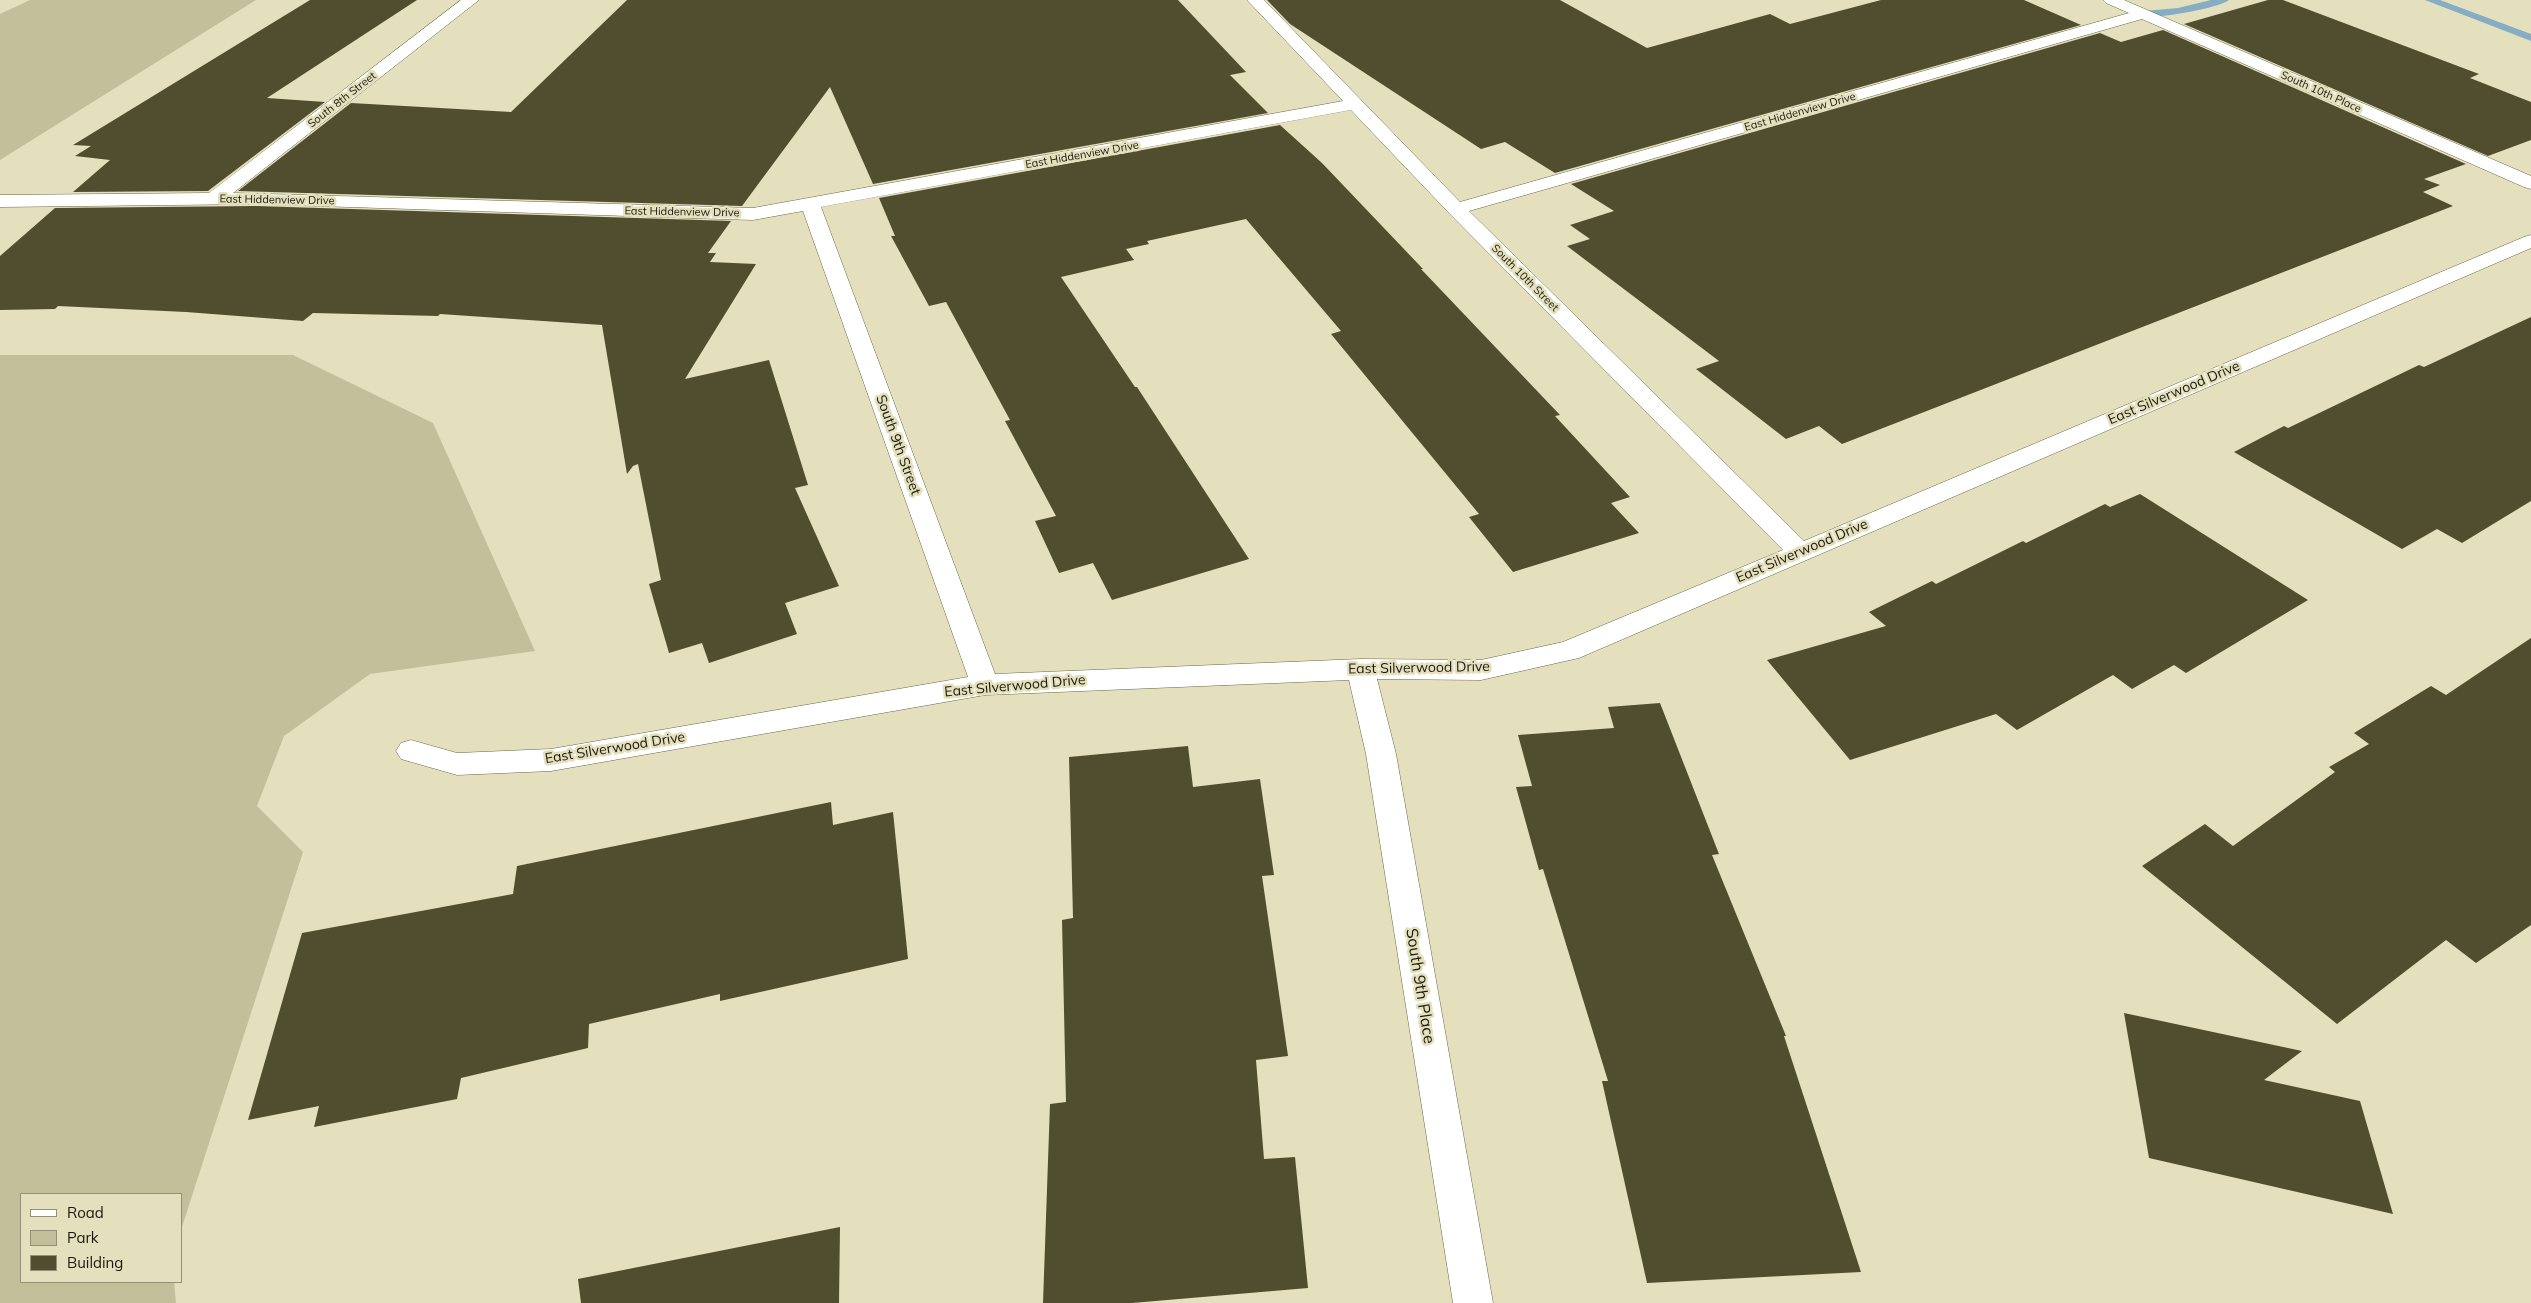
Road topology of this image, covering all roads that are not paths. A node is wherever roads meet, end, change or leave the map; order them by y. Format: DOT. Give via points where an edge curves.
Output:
graph roads {
  1 [pos="471,0"];
  2 [pos="1255,0"];
  3 [pos="2111,0"];
  4 [pos="2144,14"];
  5 [pos="1354,104"];
  6 [pos="2531,183"];
  7 [pos="213,199"];
  8 [pos="0,201"];
  9 [pos="811,205"];
  10 [pos="1456,209"];
  11 [pos="2531,241"];
  12 [pos="1800,552"];
  13 [pos="1361,669"];
  14 [pos="986,686"];
  15 [pos="411,751"];
  16 [pos="1473,1303"];
  1 -- 7 [label="street, South 8th Street"];
  2 -- 5 [label="street, South 10th Street"];
  3 -- 4 [label="street, South 10th Place"];
  4 -- 6 [label="street, South 10th Place"];
  4 -- 10 [label="street, East Hiddenview Drive"];
  5 -- 9 [label="street, East Hiddenview Drive"];
  5 -- 10 [label="street, South 10th Street"];
  7 -- 8 [label="street, East Hiddenview Drive"];
  7 -- 9 [label="street, East Hiddenview Drive" via="753,214"];
  9 -- 14 [label="street, South 9th Street"];
  10 -- 12 [label="street, South 10th Street"];
  11 -- 12 [label="street, East Silverwood Drive"];
  12 -- 13 [label="street, East Silverwood Drive" via="1569,651 1481,670"];
  13 -- 14 [label="street, East Silverwood Drive"];
  13 -- 16 [label="street, South 9th Place" via="1381,754"];
  14 -- 15 [label="street, East Silverwood Drive" via="551,760 457,764"];
}
